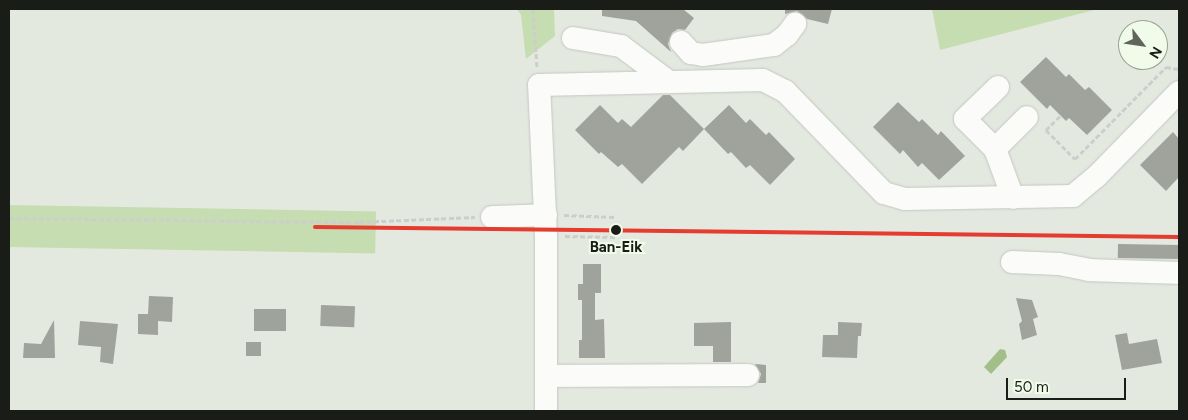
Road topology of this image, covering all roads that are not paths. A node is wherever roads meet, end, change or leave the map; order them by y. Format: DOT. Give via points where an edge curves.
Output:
graph roads {
  1 [pos="795,24"];
  2 [pos="573,38"];
  3 [pos="680,42"];
  4 [pos="736,50"];
  5 [pos="739,79"];
  6 [pos="668,81"];
  7 [pos="998,87"];
  8 [pos="1179,92"];
  9 [pos="1027,117"];
  10 [pos="994,149"];
  11 [pos="1013,198"];
  12 [pos="492,217"];
  13 [pos="546,226"];
  14 [pos="1012,262"];
  15 [pos="1179,273"];
  16 [pos="748,375"];
  17 [pos="546,376"];
  18 [pos="546,411"];
  1 -- 4 [label="street" via="774,45"];
  2 -- 6 [label="street" via="621,46"];
  3 -- 4 [label="street" via="691,53 703,55"];
  4 -- 5 [label="street"];
  5 -- 6 [label="street"];
  5 -- 11 [label="street" via="763,80 785,91 884,193 906,199"];
  6 -- 13 [label="street" via="538,85"];
  7 -- 10 [label="street" via="965,119"];
  8 -- 11 [label="street" via="1097,176 1073,196"];
  9 -- 10 [label="street"];
  10 -- 11 [label="street"];
  12 -- 13 [label="street"];
  13 -- 17 [label="street"];
  14 -- 15 [label="street" via="1059,264 1089,270"];
  16 -- 17 [label="street"];
  17 -- 18 [label="street"];
}
